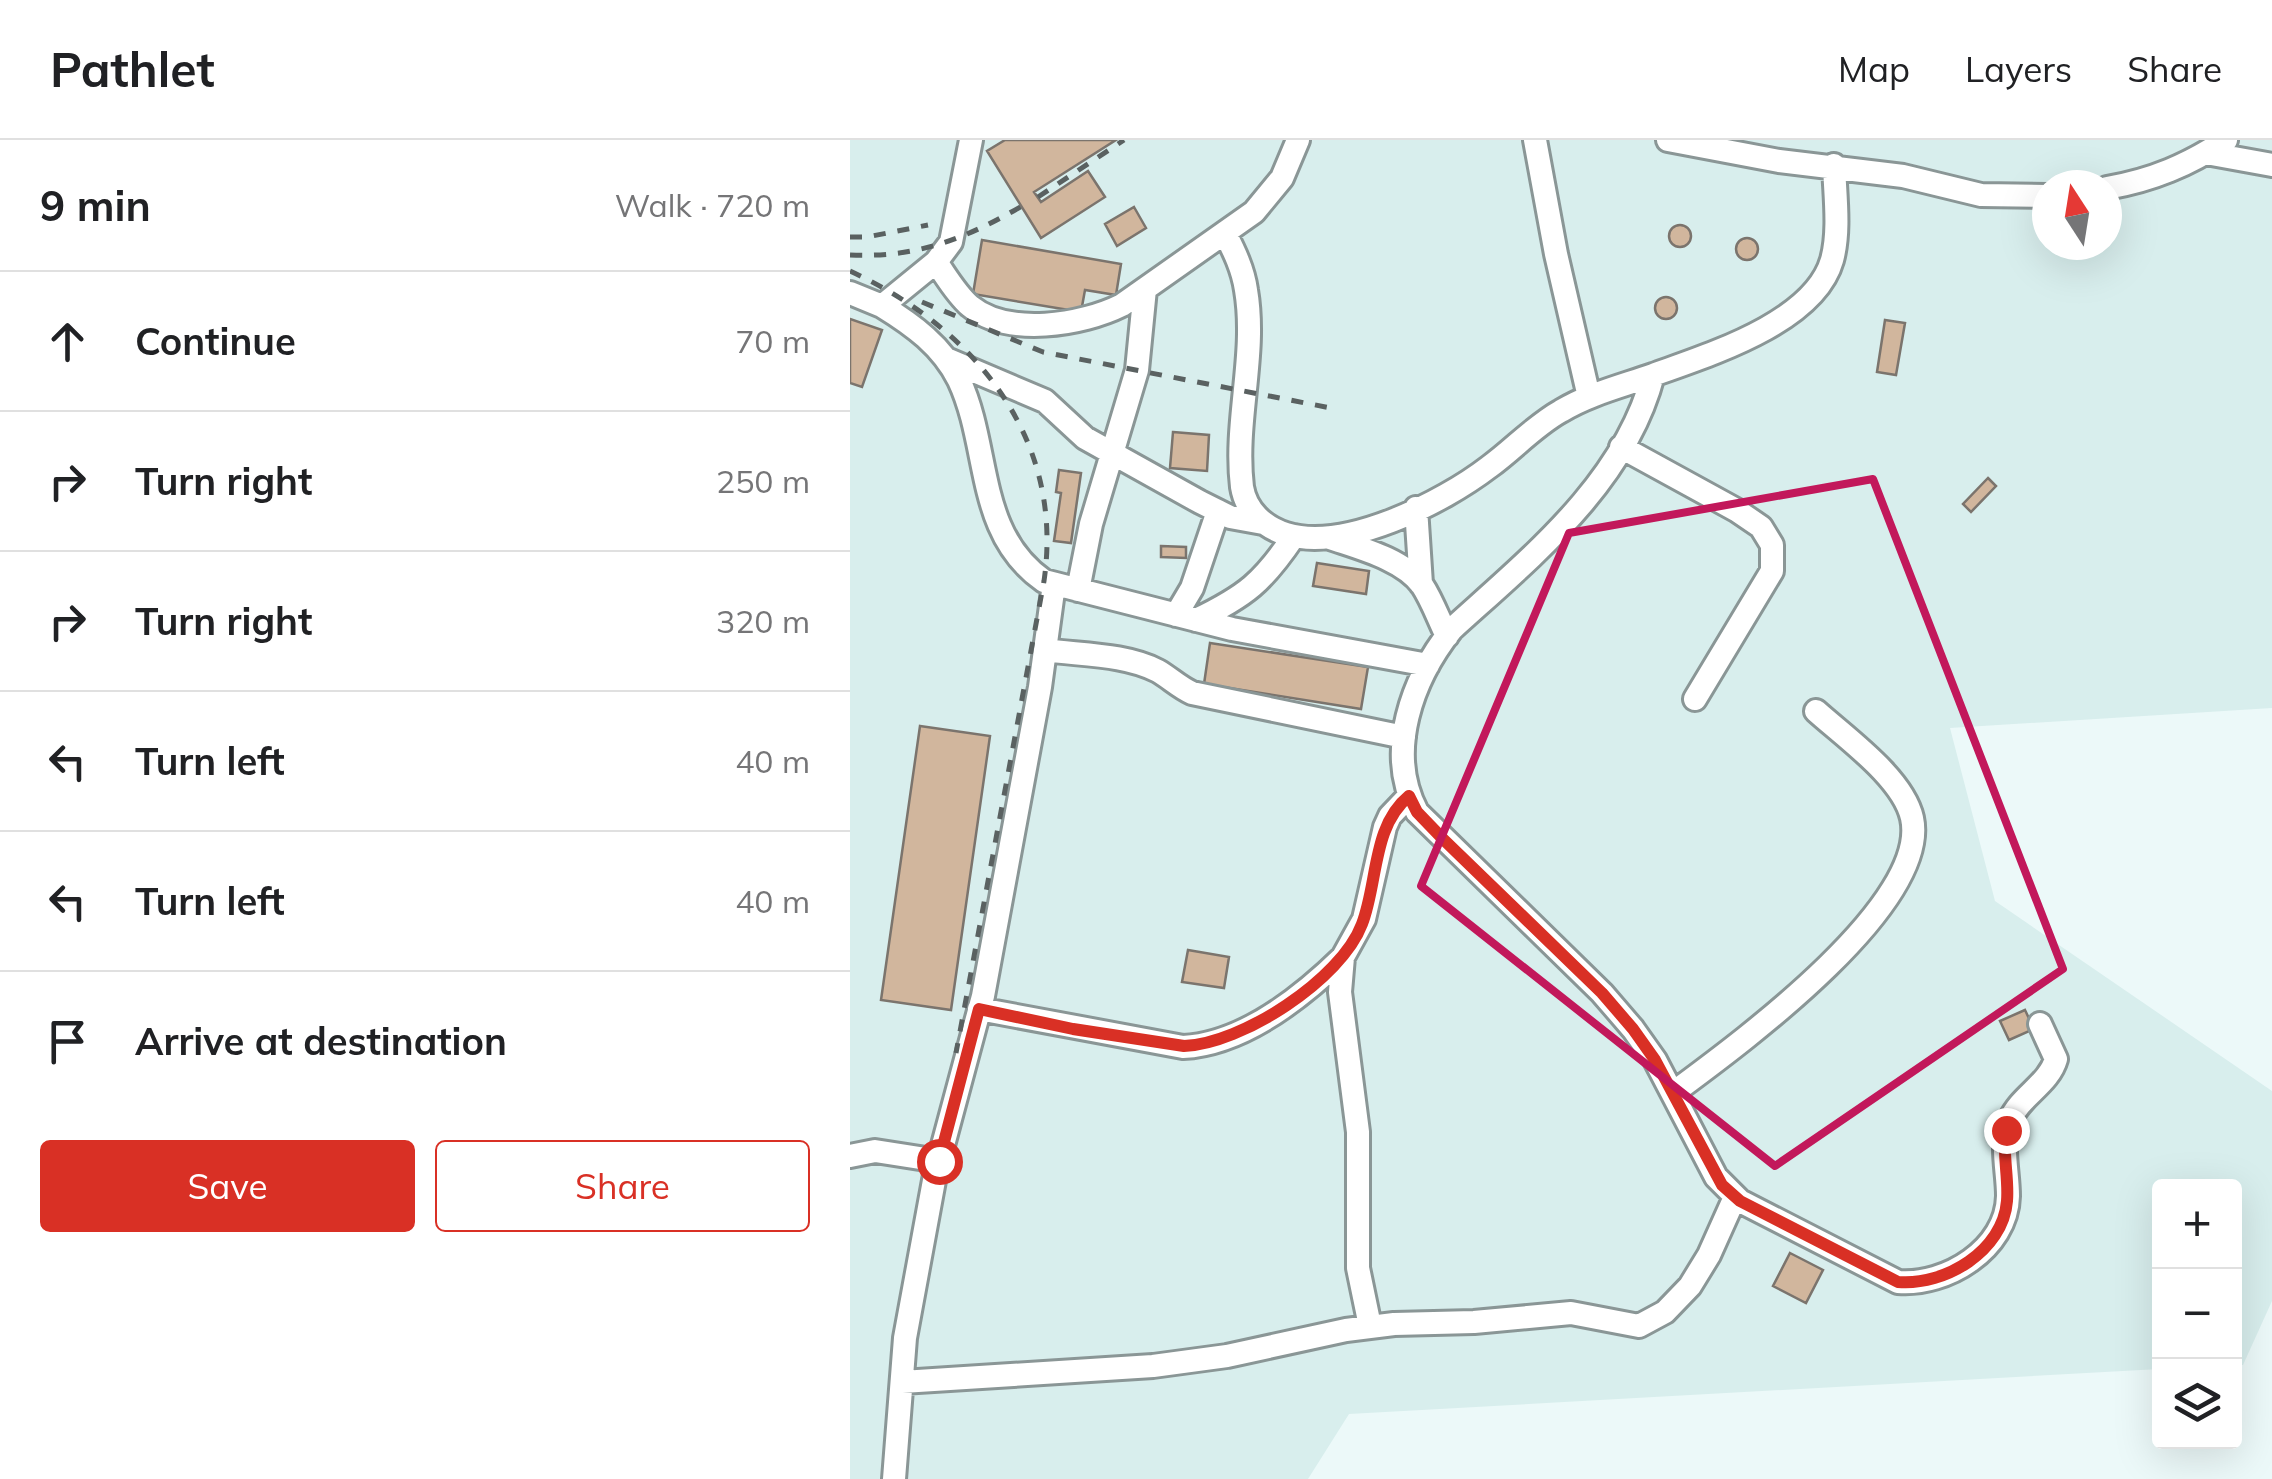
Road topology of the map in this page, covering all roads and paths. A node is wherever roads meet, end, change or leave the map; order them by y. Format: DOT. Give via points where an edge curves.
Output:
graph roads {
  1 [pos="971,140"];
  2 [pos="1298,140"];
  3 [pos="1535,140"];
  4 [pos="1668,140"];
  5 [pos="2216,146"];
  6 [pos="1820,156"];
  7 [pos="2272,166"];
  8 [pos="2122,185"];
  9 [pos="2032,197"];
  10 [pos="1225,233"];
  11 [pos="936,262"];
  12 [pos="1146,288"];
  13 [pos="850,293"];
  14 [pos="882,306"];
  15 [pos="946,359"];
  16 [pos="1652,376"];
  17 [pos="1589,397"];
  18 [pos="1621,447"];
  19 [pos="1112,452"];
  20 [pos="1416,508"];
  21 [pos="1218,511"];
  22 [pos="1263,522"];
  23 [pos="1294,536"];
  24 [pos="1330,538"];
  25 [pos="1054,584"];
  26 [pos="1421,584"];
  27 [pos="1078,590"];
  28 [pos="1186,618"];
  29 [pos="1446,636"];
  30 [pos="1045,650"];
  31 [pos="1428,665"];
  32 [pos="1695,699"];
  33 [pos="1816,711"];
  34 [pos="1404,737"];
  35 [pos="1409,796"];
  36 [pos="1343,957"];
  37 [pos="979,1009"];
  38 [pos="2040,1024"];
  39 [pos="1674,1094"];
  40 [pos="850,1156"];
  41 [pos="939,1161"];
  42 [pos="1735,1198"];
  43 [pos="1370,1326"];
  44 [pos="902,1382"];
  45 [pos="894,1479"];
  1 -- 11 [label="lane" via="956,230"];
  2 -- 10 [label="lane" via="1270,196"];
  3 -- 17 [label="lane"];
  4 -- 6 [label="lane" via="1779,161"];
  5 -- 7 [label="lane"];
  5 -- 8 [label="lane" via="2157,178"];
  6 -- 9 [label="lane" via="1981,195"];
  6 -- 16 [label="lane" via="1835,241 1826,276 1812,294 1742,340"];
  10 -- 12 [label="lane"];
  10 -- 22 [label="lane" via="1248,306 1242,488"];
  11 -- 12 [label="lane" via="973,309 1005,320 1082,320"];
  11 -- 14 [label="lane"];
  12 -- 19 [label="lane" via="1136,370"];
  13 -- 14 [label="lane"];
  14 -- 15 [label="lane"];
  15 -- 19 [label="lane" via="1045,401 1068,425"];
  15 -- 25 [label="lane" via="966,398 996,523 1020,561"];
  16 -- 17 [label="lane"];
  16 -- 18 [label="lane"];
  17 -- 20 [label="lane" via="1540,424 1460,488"];
  18 -- 29 [label="lane" via="1554,536"];
  18 -- 32 [label="lane" via="1761,526 1772,544 1772,570"];
  19 -- 21 [label="lane"];
  19 -- 27 [label="lane"];
  20 -- 24 [label="lane"];
  20 -- 26 [label="lane"];
  21 -- 22 [label="lane"];
  21 -- 28 [label="lane"];
  22 -- 23 [label="lane"];
  23 -- 24 [label="lane"];
  23 -- 28 [label="lane" via="1243,596"];
  24 -- 26 [label="lane" via="1383,559"];
  25 -- 27 [label="lane"];
  25 -- 30 [label="lane"];
  26 -- 29 [label="lane"];
  27 -- 28 [label="lane"];
  28 -- 31 [label="lane"];
  29 -- 31 [label="lane"];
  30 -- 34 [label="lane" via="1128,662 1192,692"];
  30 -- 37 [label="lane"];
  31 -- 34 [label="lane"];
  33 -- 39 [label="lane" via="1893,784 1912,817 1911,846 1892,887 1852,943"];
  34 -- 35 [label="lane" via="1401,768"];
  35 -- 36 [label="lane" via="1386,826 1364,919"];
  35 -- 39 [label="lane" via="1443,839 1602,993"];
  36 -- 37 [label="lane" via="1278,1008 1201,1046"];
  36 -- 43 [label="lane" via="1340,992 1358,1132 1358,1268"];
  37 -- 41 [label="lane"];
  38 -- 42 [label="lane" via="2055,1065 2012,1115 2005,1140 2006,1210 1992,1240 1963,1265 1924,1282 1898,1282"];
  39 -- 42 [label="lane" via="1716,1176"];
  40 -- 41 [label="lane" via="875,1151"];
  41 -- 44 [label="lane"];
  42 -- 43 [label="lane" via="1690,1286 1648,1324 1629,1327 1570,1313"];
  43 -- 44 [label="lane" via="1153,1366"];
  44 -- 45 [label="lane"];
}
